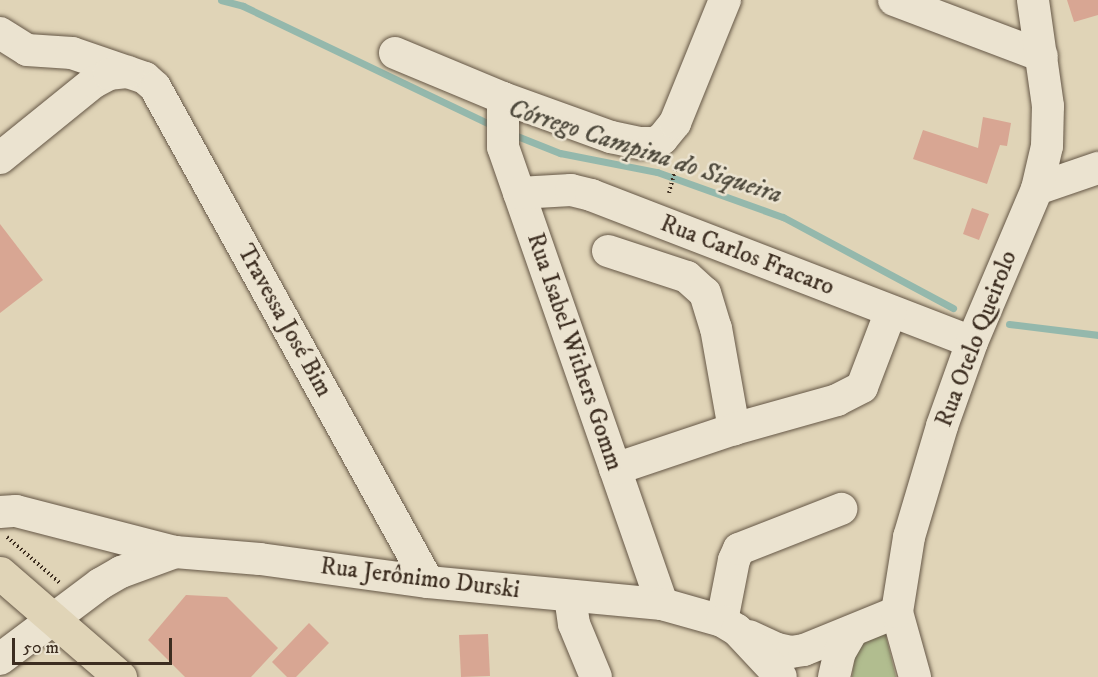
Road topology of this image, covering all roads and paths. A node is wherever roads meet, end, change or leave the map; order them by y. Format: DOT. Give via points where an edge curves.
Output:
graph roads {
  1 [pos="725,0"];
  2 [pos="894,0"];
  3 [pos="1033,0"];
  4 [pos="0,33"];
  5 [pos="395,53"];
  6 [pos="1042,56"];
  7 [pos="128,72"];
  8 [pos="503,106"];
  9 [pos="0,158"];
  10 [pos="677,163"];
  11 [pos="1098,168"];
  12 [pos="1037,189"];
  13 [pos="519,193"];
  14 [pos="669,193"];
  15 [pos="608,251"];
  16 [pos="891,311"];
  17 [pos="972,342"];
  18 [pos="734,429"];
  19 [pos="615,469"];
  20 [pos="841,509"];
  21 [pos="0,512"];
  22 [pos="174,552"];
  23 [pos="0,573"];
  24 [pos="428,582"];
  25 [pos="570,596"];
  26 [pos="662,604"];
  27 [pos="897,612"];
  28 [pos="52,619"];
  29 [pos="729,625"];
  30 [pos="852,631"];
  31 [pos="0,658"];
  32 [pos="120,677"];
  33 [pos="596,677"];
  34 [pos="781,677"];
  35 [pos="834,677"];
  36 [pos="915,677"];
  1 -- 8 [label="street" via="675,123 662,139 617,139"];
  2 -- 6 [label="street"];
  3 -- 6 [label="street, Rua Otelo Queirolo"];
  4 -- 7 [label="street, Travessa José Bim" via="27,50 72,53"];
  5 -- 8 [label="street"];
  6 -- 12 [label="street, Rua Otelo Queirolo" via="1049,126"];
  7 -- 9 [label="street" via="109,74 94,82"];
  7 -- 24 [label="street, Travessa José Bim" via="145,78 155,87"];
  8 -- 13 [label="street, Rua Isabel Withers Gomm" via="503,147"];
  10 -- 14 [label="path"];
  11 -- 12 [label="street"];
  12 -- 17 [label="street, Rua Otelo Queirolo"];
  13 -- 16 [label="street, Rua Carlos Fracaro" via="571,190 591,195"];
  13 -- 19 [label="street, Rua Isabel Withers Gomm"];
  15 -- 18 [label="street" via="687,277 705,293 716,328"];
  16 -- 17 [label="street, Rua Carlos Fracaro"];
  16 -- 18 [label="street" via="862,387 837,400"];
  17 -- 27 [label="street, Rua Otelo Queirolo" via="926,476 901,577"];
  18 -- 19 [label="street"];
  19 -- 26 [label="street, Rua Isabel Withers Gomm"];
  20 -- 29 [label="street" via="739,549 734,560"];
  21 -- 22 [label="street" via="26,513"];
  22 -- 24 [label="street, Rua Jerônimo Durski" via="260,559"];
  22 -- 28 [label="street, Rua Jerônimo Durski" via="121,572"];
  23 -- 28 [label="main road"];
  24 -- 25 [label="street, Rua Jerônimo Durski"];
  25 -- 26 [label="street, Rua Jerônimo Durski"];
  25 -- 33 [label="street" via="574,624"];
  26 -- 29 [label="street, Rua Jerônimo Durski"];
  27 -- 30 [label="street, Rua Jerônimo Durski"];
  27 -- 36 [label="street, Rua Otelo Queirolo"];
  28 -- 31 [label="street, Rua Jerônimo Durski"];
  28 -- 32 [label="main road"];
  29 -- 30 [label="street, Rua Jerônimo Durski" via="791,652"];
  29 -- 34 [label="street"];
  30 -- 35 [label="street" via="840,652"];
}
